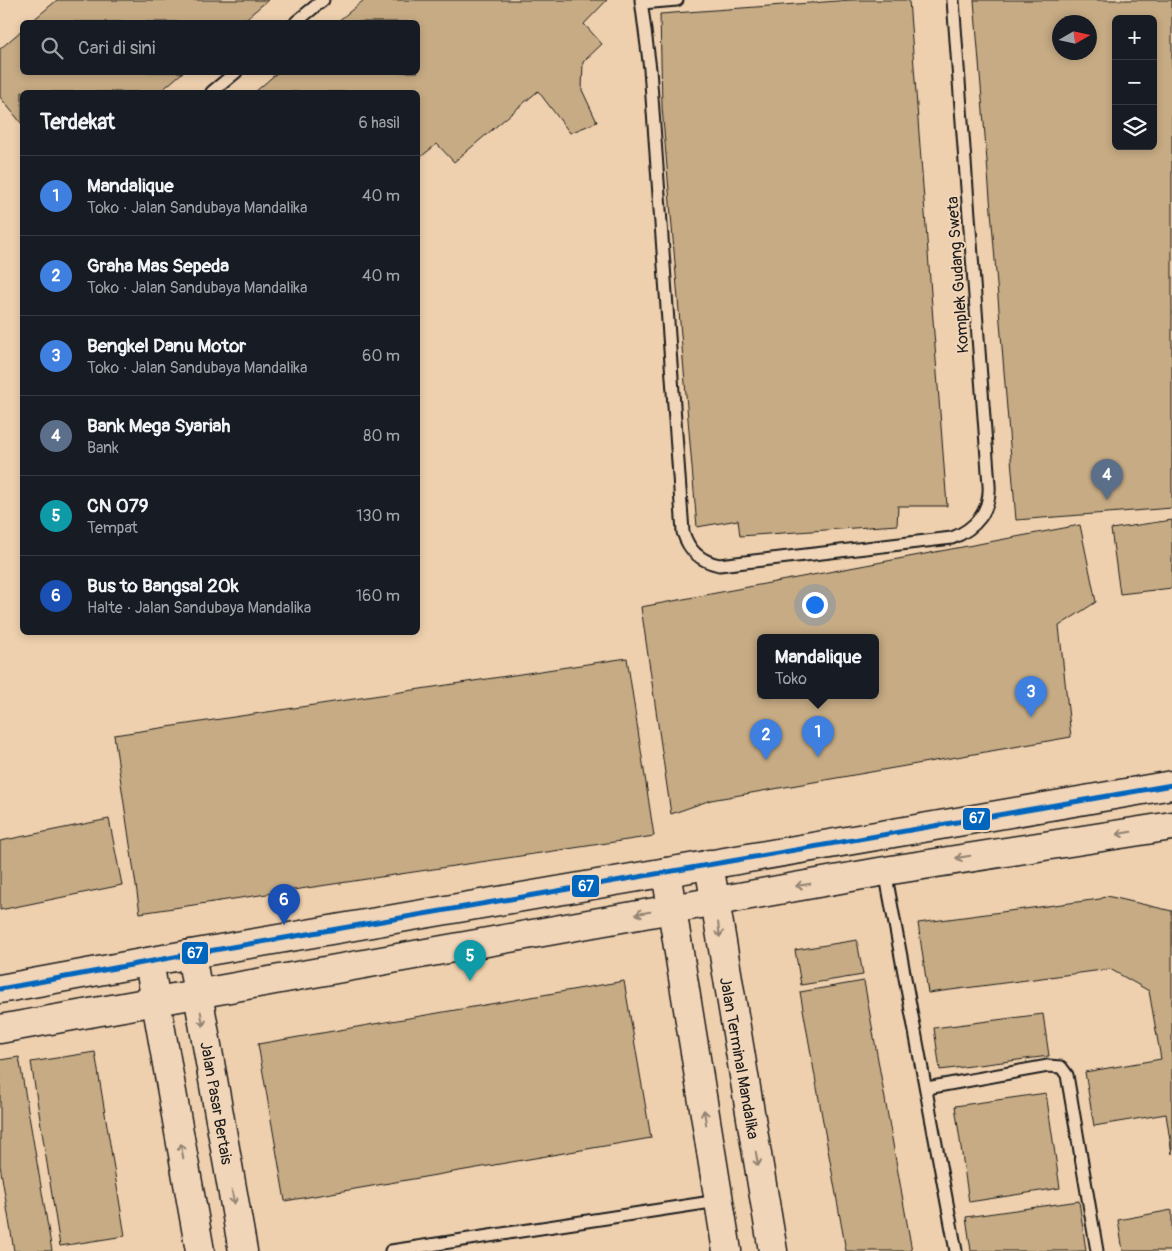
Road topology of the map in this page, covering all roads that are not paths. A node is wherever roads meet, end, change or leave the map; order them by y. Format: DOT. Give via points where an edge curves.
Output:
graph roads {
  1 [pos="322,0"];
  2 [pos="677,0"];
  3 [pos="953,0"];
  4 [pos="641,2"];
  5 [pos="298,20"];
  6 [pos="232,75"];
  7 [pos="214,90"];
  8 [pos="1172,785"];
  9 [pos="1172,826"];
  10 [pos="709,864"];
  11 [pos="885,870"];
  12 [pos="666,872"];
  13 [pos="716,900"];
  14 [pos="673,908"];
  15 [pos="191,954"];
  16 [pos="149,962"];
  17 [pos="0,990"];
  18 [pos="198,993"];
  19 [pos="156,1000"];
  20 [pos="0,1029"];
  21 [pos="927,1088"];
  22 [pos="718,1201"];
  23 [pos="200,1251"];
  24 [pos="243,1251"];
  25 [pos="391,1251"];
  26 [pos="727,1251"];
  27 [pos="773,1251"];
  28 [pos="956,1251"];
  29 [pos="1097,1251"];
  1 -- 5 [label="lane"];
  2 -- 4 [label="lane"];
  3 -- 4 [label="lane, Komplek Gudang Sweta" via="990,493 986,508 978,522 958,535 726,565 701,559 687,544 683,532 650,69"];
  6 -- 7 [label="lane"];
  8 -- 10 [label="main road"];
  9 -- 11 [label="main road, one-way"];
  10 -- 12 [label="main road"];
  10 -- 13 [label="main road, Jalan Terminal Mandalika"];
  11 -- 13 [label="main road, one-way"];
  11 -- 21 [label="lane"];
  12 -- 14 [label="main road"];
  12 -- 15 [label="main road"];
  13 -- 14 [label="main road"];
  13 -- 27 [label="main road, Jalan Terminal Mandalika, one-way"];
  14 -- 18 [label="main road, one-way"];
  22 -- 14 [label="main road, one-way"];
  15 -- 16 [label="main road"];
  15 -- 18 [label="main road, Jalan Pasar Bertais"];
  16 -- 17 [label="main road"];
  16 -- 19 [label="main road"];
  18 -- 19 [label="main road"];
  18 -- 24 [label="main road, Jalan Pasar Bertais, one-way"];
  19 -- 20 [label="main road"];
  23 -- 19 [label="main road, one-way"];
  21 -- 28 [label="lane"];
  21 -- 29 [label="lane" via="1048,1066 1060,1067 1067,1075"];
  22 -- 25 [label="lane"];
  22 -- 26 [label="main road"];
}
